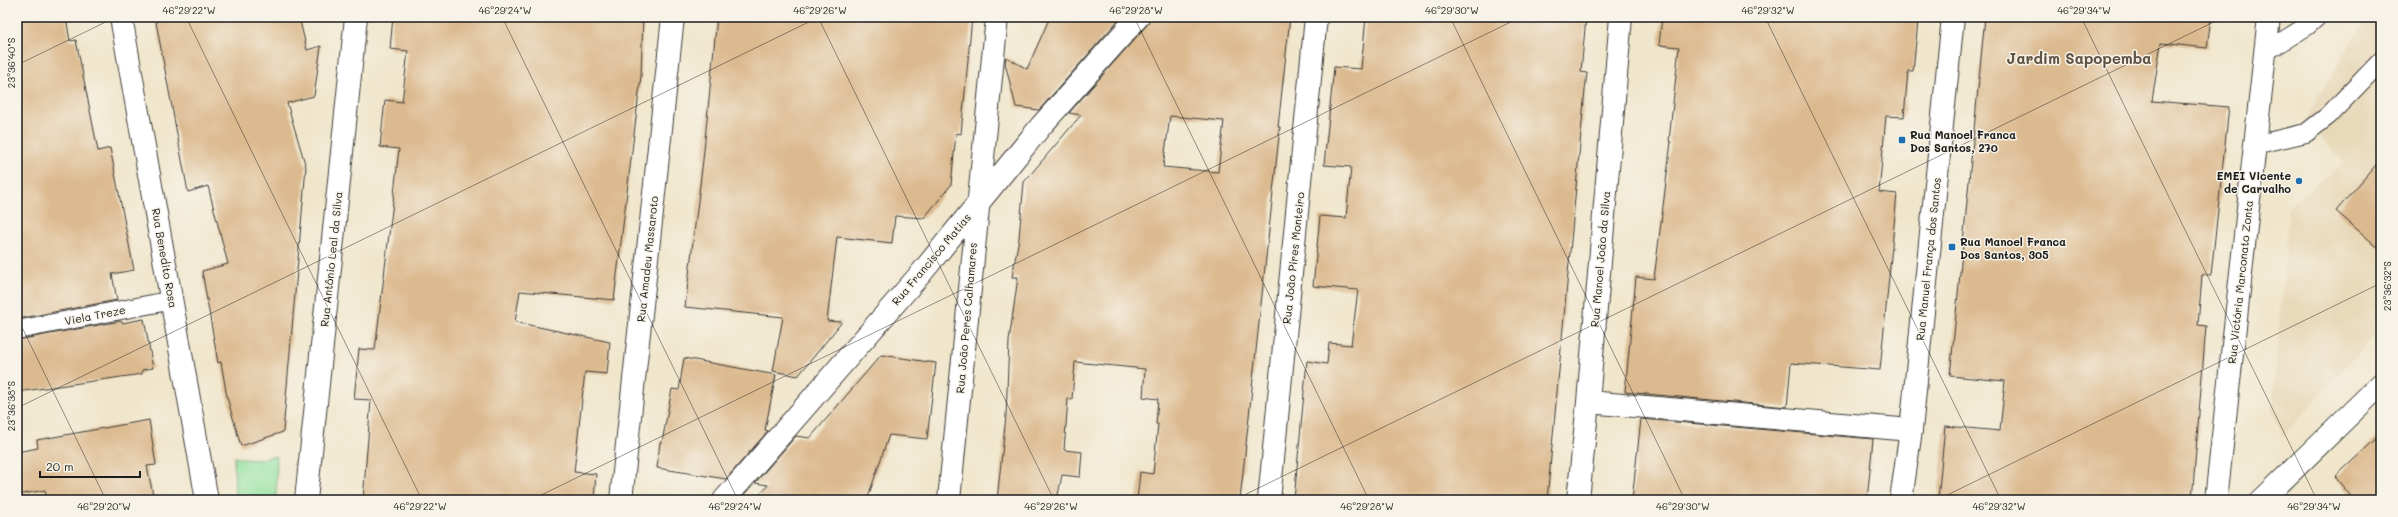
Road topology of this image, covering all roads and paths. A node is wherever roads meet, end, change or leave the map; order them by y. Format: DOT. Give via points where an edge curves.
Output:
graph roads {
  1 [pos="121,17"];
  2 [pos="356,17"];
  3 [pos="673,17"];
  4 [pos="997,17"];
  5 [pos="1138,17"];
  6 [pos="1316,17"];
  7 [pos="1621,17"];
  8 [pos="1953,17"];
  9 [pos="2269,17"];
  10 [pos="2317,17"];
  11 [pos="2265,52"];
  12 [pos="2381,61"];
  13 [pos="2255,145"];
  14 [pos="977,204"];
  15 [pos="173,300"];
  16 [pos="17,330"];
  17 [pos="2381,384"];
  18 [pos="1588,402"];
  19 [pos="1911,430"];
  20 [pos="207,500"];
  21 [pos="306,500"];
  22 [pos="620,500"];
  23 [pos="724,500"];
  24 [pos="949,500"];
  25 [pos="1269,500"];
  26 [pos="1578,500"];
  27 [pos="1901,500"];
  28 [pos="2216,500"];
  29 [pos="2262,500"];
  1 -- 15 [label="street, Rua Benedito Rosa"];
  2 -- 21 [label="street, Rua Antônio Leal da Silva"];
  3 -- 22 [label="street, Rua Amadeu Massaroto"];
  4 -- 14 [label="street, Rua João Peres Calhamares"];
  5 -- 14 [label="street, Rua Francisco Matias" via="1041,126"];
  6 -- 25 [label="street, Rua João Pires Monteiro"];
  7 -- 18 [label="street, Rua Manoel João da Silva"];
  8 -- 19 [label="street, Rua Manuel França dos Santos"];
  9 -- 11 [label="street, Rua Victória Marconato Zonta"];
  10 -- 11 [label="lane"];
  11 -- 13 [label="street, Rua Victória Marconato Zonta"];
  12 -- 13 [label="lane" via="2328,116 2306,134"];
  13 -- 28 [label="street, Rua Victória Marconato Zonta"];
  14 -- 23 [label="street, Rua Francisco Matias" via="923,271"];
  14 -- 24 [label="street, Rua João Peres Calhamares"];
  15 -- 16 [label="lane, Viela Treze"];
  15 -- 20 [label="street, Rua Benedito Rosa"];
  17 -- 29 [label="street"];
  18 -- 19 [label="street"];
  18 -- 26 [label="street, Rua Manoel João da Silva"];
  19 -- 27 [label="street, Rua Manuel França dos Santos"];
}
